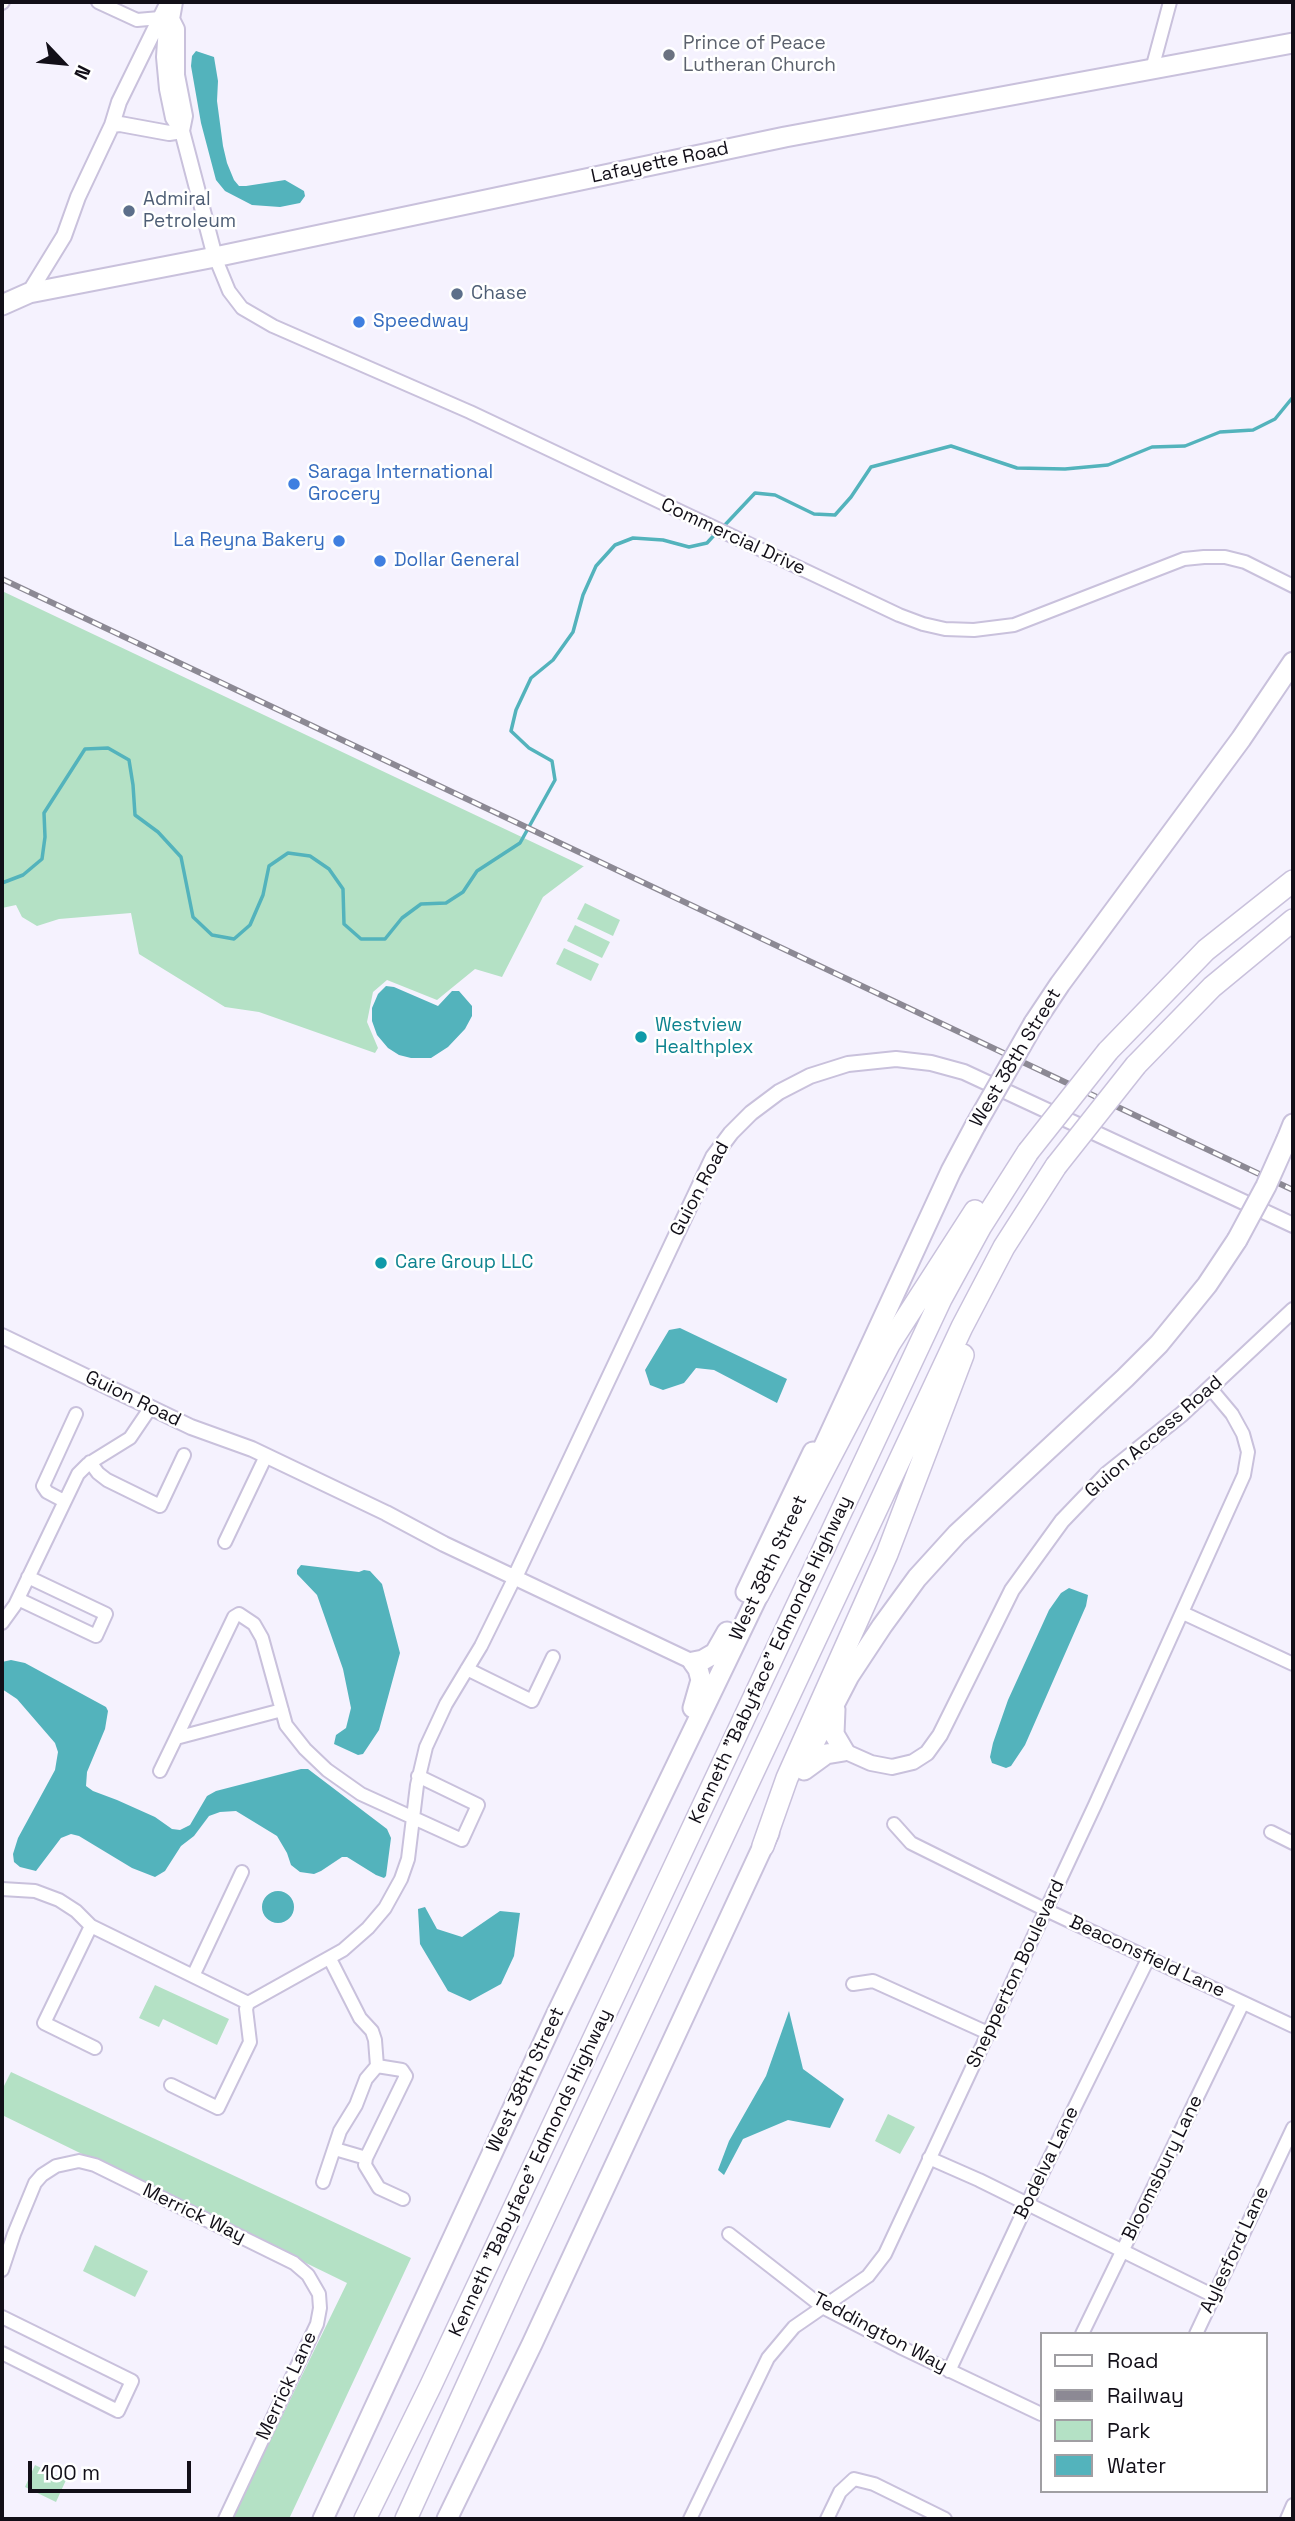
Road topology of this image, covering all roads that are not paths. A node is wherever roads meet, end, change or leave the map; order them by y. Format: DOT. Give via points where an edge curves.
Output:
graph roads {
  1 [pos="98,2"];
  2 [pos="168,2"];
  3 [pos="175,2"];
  4 [pos="1170,2"];
  5 [pos="166,19"];
  6 [pos="136,20"];
  7 [pos="149,41"];
  8 [pos="1293,43"];
  9 [pos="1152,69"];
  10 [pos="112,125"];
  11 [pos="182,131"];
  12 [pos="215,257"];
  13 [pos="2,292"];
  14 [pos="29,293"];
  15 [pos="2,304"];
  16 [pos="1293,586"];
  17 [pos="1293,662"];
  18 [pos="1293,881"];
  19 [pos="1293,920"];
  20 [pos="1290,1131"];
  21 [pos="1028,1152"];
  22 [pos="1293,1225"];
  23 [pos="1004,1247"];
  24 [pos="1293,1310"];
  25 [pos="2,1336"];
  26 [pos="1211,1389"];
  27 [pos="850,1391"];
  28 [pos="151,1407"];
  29 [pos="76,1414"];
  30 [pos="184,1455"];
  31 [pos="266,1456"];
  32 [pos="90,1462"];
  33 [pos="64,1501"];
  34 [pos="225,1542"];
  35 [pos="28,1577"];
  36 [pos="514,1577"];
  37 [pos="758,1595"];
  38 [pos="18,1599"];
  39 [pos="1183,1613"];
  40 [pos="2,1623"];
  41 [pos="553,1657"];
  42 [pos="692,1662"];
  43 [pos="1293,1664"];
  44 [pos="467,1670"];
  45 [pos="835,1700"];
  46 [pos="282,1710"];
  47 [pos="176,1738"];
  48 [pos="845,1751"];
  49 [pos="673,1769"];
  50 [pos="160,1772"];
  51 [pos="800,1773"];
  52 [pos="418,1776"];
  53 [pos="413,1817"];
  54 [pos="894,1824"];
  55 [pos="1271,1832"];
  56 [pos="1293,1843"];
  57 [pos="763,1846"];
  58 [pos="242,1872"];
  59 [pos="2,1889"];
  60 [pos="1046,1910"];
  61 [pos="91,1926"];
  62 [pos="1149,1957"];
  63 [pos="330,1959"];
  64 [pos="193,1976"];
  65 [pos="853,1984"];
  66 [pos="248,2003"];
  67 [pos="1243,2003"];
  68 [pos="1293,2026"];
  69 [pos="988,2034"];
  70 [pos="94,2048"];
  71 [pos="383,2067"];
  72 [pos="171,2085"];
  73 [pos="1293,2128"];
  74 [pos="335,2149"];
  75 [pos="366,2158"];
  76 [pos="929,2158"];
  77 [pos="323,2182"];
  78 [pos="403,2199"];
  79 [pos="1027,2204"];
  80 [pos="729,2235"];
  81 [pos="1122,2250"];
  82 [pos="2,2270"];
  83 [pos="317,2289"];
  84 [pos="1214,2295"];
  85 [pos="824,2308"];
  86 [pos="2,2317"];
  87 [pos="1083,2332"];
  88 [pos="1197,2332"];
  89 [pos="2,2353"];
  90 [pos="949,2371"];
  91 [pos="1040,2414"];
  92 [pos="1293,2505"];
  93 [pos="225,2519"];
  94 [pos="323,2519"];
  95 [pos="365,2519"];
  96 [pos="406,2519"];
  97 [pos="447,2519"];
  98 [pos="690,2519"];
  99 [pos="827,2519"];
  100 [pos="945,2519"];
  101 [pos="1287,2519"];
  1 -- 6 [label="street"];
  2 -- 5 [label="street"];
  3 -- 5 [label="street"];
  4 -- 9 [label="street"];
  5 -- 6 [label="street"];
  5 -- 7 [label="street"];
  5 -- 11 [label="street" via="177,29 177,75 185,116"];
  6 -- 7 [label="street"];
  7 -- 10 [label="street"];
  8 -- 9 [label="main road, Lafayette Road"];
  9 -- 12 [label="main road, Lafayette Road" via="785,137"];
  10 -- 11 [label="street"];
  10 -- 14 [label="street" via="64,236"];
  11 -- 12 [label="street"];
  12 -- 14 [label="main road, Lafayette Road"];
  12 -- 16 [label="street, Commercial Drive" via="233,297 251,314 899,615 945,629 1014,625 1189,558 1240,561"];
  13 -- 14 [label="main road, Lafayette Road"];
  14 -- 15 [label="main road, Lafayette Road"];
  17 -- 27 [label="main road, West 38th Street, bridge" via="1034,1023 951,1171"];
  18 -- 21 [label="highway, Kenneth \"Babyface\" Edmonds Highway, bridge" via="1206,950 1108,1051"];
  19 -- 23 [label="highway, Kenneth \"Babyface\" Edmonds Highway, bridge" via="1212,987 1136,1065 1056,1166"];
  20 -- 45 [label="main road, bridge" via="1237,1240 1159,1344 931,1562 882,1626"];
  21 -- 37 [label="highway" via="981,1202 895,1334"];
  21 -- 95 [label="highway, Kenneth \"Babyface\" Edmonds Highway" via="942,1299"];
  22 -- 36 [label="street, Guion Road" via="964,1072 888,1059 848,1064 810,1076 751,1113 708,1165"];
  23 -- 57 [label="highway" via="887,1554 787,1778"];
  23 -- 96 [label="highway, Kenneth \"Babyface\" Edmonds Highway" via="684,1917"];
  24 -- 26 [label="street, Guion Access Road"];
  25 -- 28 [label="street, Guion Road"];
  26 -- 39 [label="street, Shepperton Boulevard" via="1232,1414 1248,1452 1244,1475"];
  26 -- 48 [label="street, Guion Access Road" via="1107,1475 1040,1548 997,1616 940,1735 926,1753 892,1767"];
  27 -- 37 [label="main road, West 38th Street"];
  27 -- 42 [label="main road" via="814,1450 722,1643 709,1657"];
  28 -- 31 [label="street, Guion Road"];
  28 -- 32 [label="street" via="127,1441"];
  29 -- 33 [label="street" via="43,1486"];
  30 -- 32 [label="street" via="160,1506 107,1480"];
  31 -- 34 [label="street"];
  31 -- 36 [label="street, Guion Road"];
  32 -- 33 [label="street"];
  33 -- 35 [label="street"];
  35 -- 38 [label="street"];
  35 -- 38 [label="street" via="106,1614 96,1636"];
  36 -- 42 [label="street, Guion Road"];
  36 -- 44 [label="street"];
  37 -- 49 [label="main road, West 38th Street"];
  38 -- 40 [label="street"];
  39 -- 43 [label="street"];
  39 -- 60 [label="street, Shepperton Boulevard"];
  41 -- 44 [label="street" via="532,1700"];
  42 -- 49 [label="main road" via="699,1673 699,1692"];
  44 -- 52 [label="street" via="434,1728"];
  45 -- 48 [label="main road" via="833,1730"];
  45 -- 51 [label="main road"];
  46 -- 47 [label="street"];
  46 -- 47 [label="street" via="262,1638 254,1625 237,1615"];
  46 -- 53 [label="street" via="289,1731 327,1770 368,1797"];
  47 -- 50 [label="street"];
  48 -- 51 [label="main road" via="826,1754"];
  49 -- 94 [label="main road, West 38th Street"];
  51 -- 57 [label="main road"];
  52 -- 53 [label="street"];
  52 -- 53 [label="street" via="478,1805 462,1840"];
  53 -- 63 [label="street" via="408,1859 385,1908 357,1940"];
  54 -- 60 [label="street, Beaconsfield Lane" via="911,1843"];
  55 -- 56 [label="street"];
  57 -- 97 [label="main road"];
  58 -- 64 [label="street"];
  59 -- 61 [label="street" via="49,1896 72,1908"];
  60 -- 62 [label="street, Beaconsfield Lane"];
  60 -- 69 [label="street, Shepperton Boulevard"];
  61 -- 64 [label="street"];
  61 -- 70 [label="street" via="44,2024"];
  62 -- 67 [label="street, Beaconsfield Lane"];
  62 -- 79 [label="street, Bodelva Lane"];
  63 -- 66 [label="street"];
  63 -- 71 [label="street" via="374,2037"];
  64 -- 66 [label="street"];
  65 -- 69 [label="street" via="873,1981"];
  66 -- 72 [label="street" via="250,2042 218,2108"];
  67 -- 68 [label="street, Beaconsfield Lane"];
  67 -- 81 [label="street, Bloomsbury Lane"];
  69 -- 76 [label="street, Shepperton Boulevard"];
  71 -- 74 [label="street" via="362,2087"];
  71 -- 75 [label="street" via="402,2070 406,2076"];
  73 -- 84 [label="street, Aylesford Lane"];
  74 -- 75 [label="street"];
  74 -- 77 [label="street"];
  75 -- 78 [label="street" via="366,2169 379,2188"];
  76 -- 79 [label="street"];
  76 -- 85 [label="street, Shepperton Boulevard" via="885,2254 868,2276"];
  79 -- 81 [label="street"];
  79 -- 90 [label="street, Bodelva Lane"];
  80 -- 85 [label="street, Teddington Way"];
  81 -- 84 [label="street"];
  81 -- 87 [label="street, Bloomsbury Lane"];
  82 -- 83 [label="street, Merrick Way" via="35,2183 48,2170 79,2161 294,2263"];
  83 -- 93 [label="street, Merrick Lane" via="317,2324"];
  84 -- 88 [label="street, Aylesford Lane"];
  85 -- 90 [label="street, Teddington Way"];
  85 -- 98 [label="street, Shepperton Boulevard" via="794,2327 768,2358"];
  86 -- 89 [label="street" via="132,2381 118,2411"];
  90 -- 91 [label="street, Teddington Way"];
  92 -- 101 [label="street"];
  99 -- 100 [label="street" via="840,2492 854,2479"];
}
